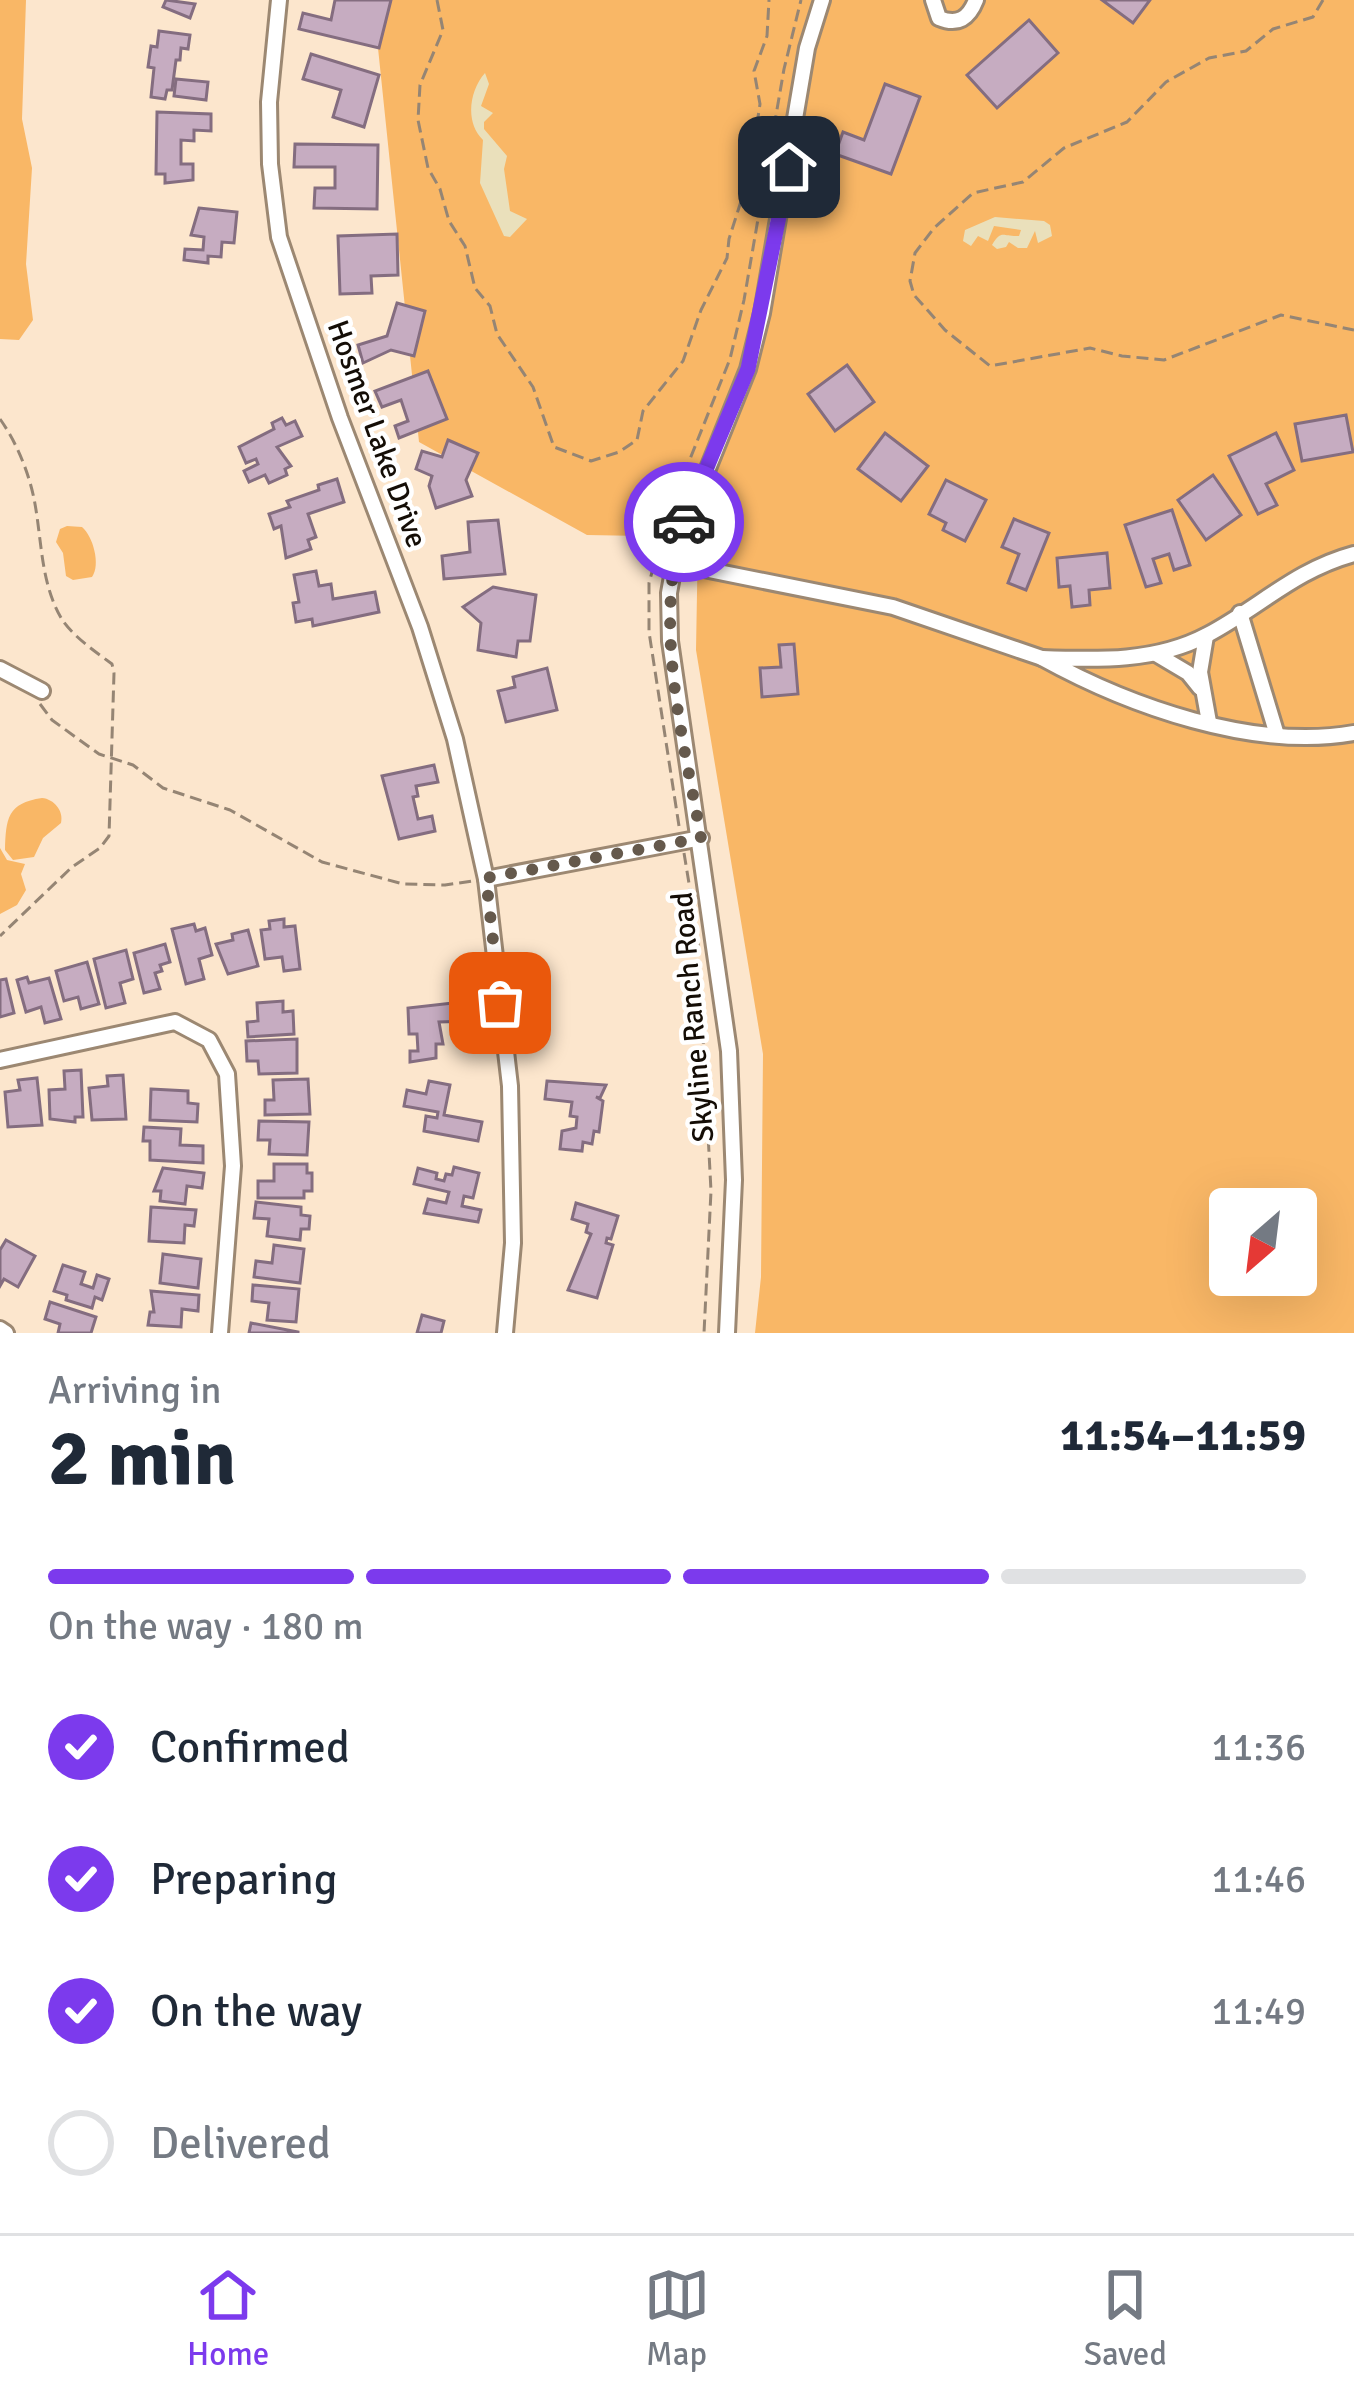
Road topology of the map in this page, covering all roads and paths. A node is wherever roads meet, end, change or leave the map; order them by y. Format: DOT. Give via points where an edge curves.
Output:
graph roads {
  1 [pos="279,0"];
  2 [pos="437,0"];
  3 [pos="769,0"];
  4 [pos="822,0"];
  5 [pos="933,0"];
  6 [pos="976,0"];
  7 [pos="1323,0"];
  8 [pos="1354,330"];
  9 [pos="0,418"];
  10 [pos="1354,554"];
  11 [pos="674,563"];
  12 [pos="1240,614"];
  13 [pos="1206,636"];
  14 [pos="1156,654"];
  15 [pos="1042,658"];
  16 [pos="0,669"];
  17 [pos="1200,688"];
  18 [pos="42,691"];
  19 [pos="1209,722"];
  20 [pos="1354,734"];
  21 [pos="1277,735"];
  22 [pos="112,757"];
  23 [pos="701,838"];
  24 [pos="486,878"];
  25 [pos="0,936"];
  26 [pos="704,1012"];
  27 [pos="0,1060"];
  28 [pos="220,1333"];
  29 [pos="506,1333"];
  30 [pos="704,1333"];
  31 [pos="727,1333"];
  1 -- 24 [label="street, Hosmer Lake Drive" via="269,101 279,237 420,627"];
  2 -- 3 [label="path" via="443,30 420,85 418,120 428,169 497,334 532,387 547,437 561,452 591,460 637,440 643,411 683,361 728,258 749,176 760,104 754,70"];
  4 -- 11 [label="street, Skyline Ranch Road" via="748,369"];
  5 -- 6 [label="street" via="947,21 970,15"];
  7 -- 8 [label="path" via="1313,17 1166,82 1127,122 1064,148 1023,182 973,193 915,253 910,281 945,330 990,366 1090,348 1164,361 1281,315"];
  9 -- 22 [label="path" via="34,498 45,575 65,624 112,664"];
  10 -- 12 [label="street" via="1320,563"];
  11 -- 15 [label="street" via="892,608"];
  11 -- 23 [label="street, Skyline Ranch Road" via="670,641"];
  12 -- 13 [label="street"];
  12 -- 21 [label="street"];
  13 -- 14 [label="street"];
  13 -- 17 [label="street"];
  14 -- 15 [label="street"];
  14 -- 17 [label="street"];
  15 -- 19 [label="street" via="1150,706"];
  16 -- 18 [label="street"];
  17 -- 19 [label="street"];
  18 -- 22 [label="path" via="40,706 52,720"];
  19 -- 21 [label="street"];
  20 -- 21 [label="street"];
  22 -- 24 [label="path" via="338,868 403,884"];
  22 -- 25 [label="path" via="109,836"];
  23 -- 24 [label="street"];
  23 -- 31 [label="street, Skyline Ranch Road" via="729,1051"];
  24 -- 29 [label="street, Hosmer Lake Drive" via="510,1086"];
  26 -- 30 [label="path" via="711,1191"];
  27 -- 28 [label="street" via="175,1022 208,1040 227,1074 233,1166"];
}
